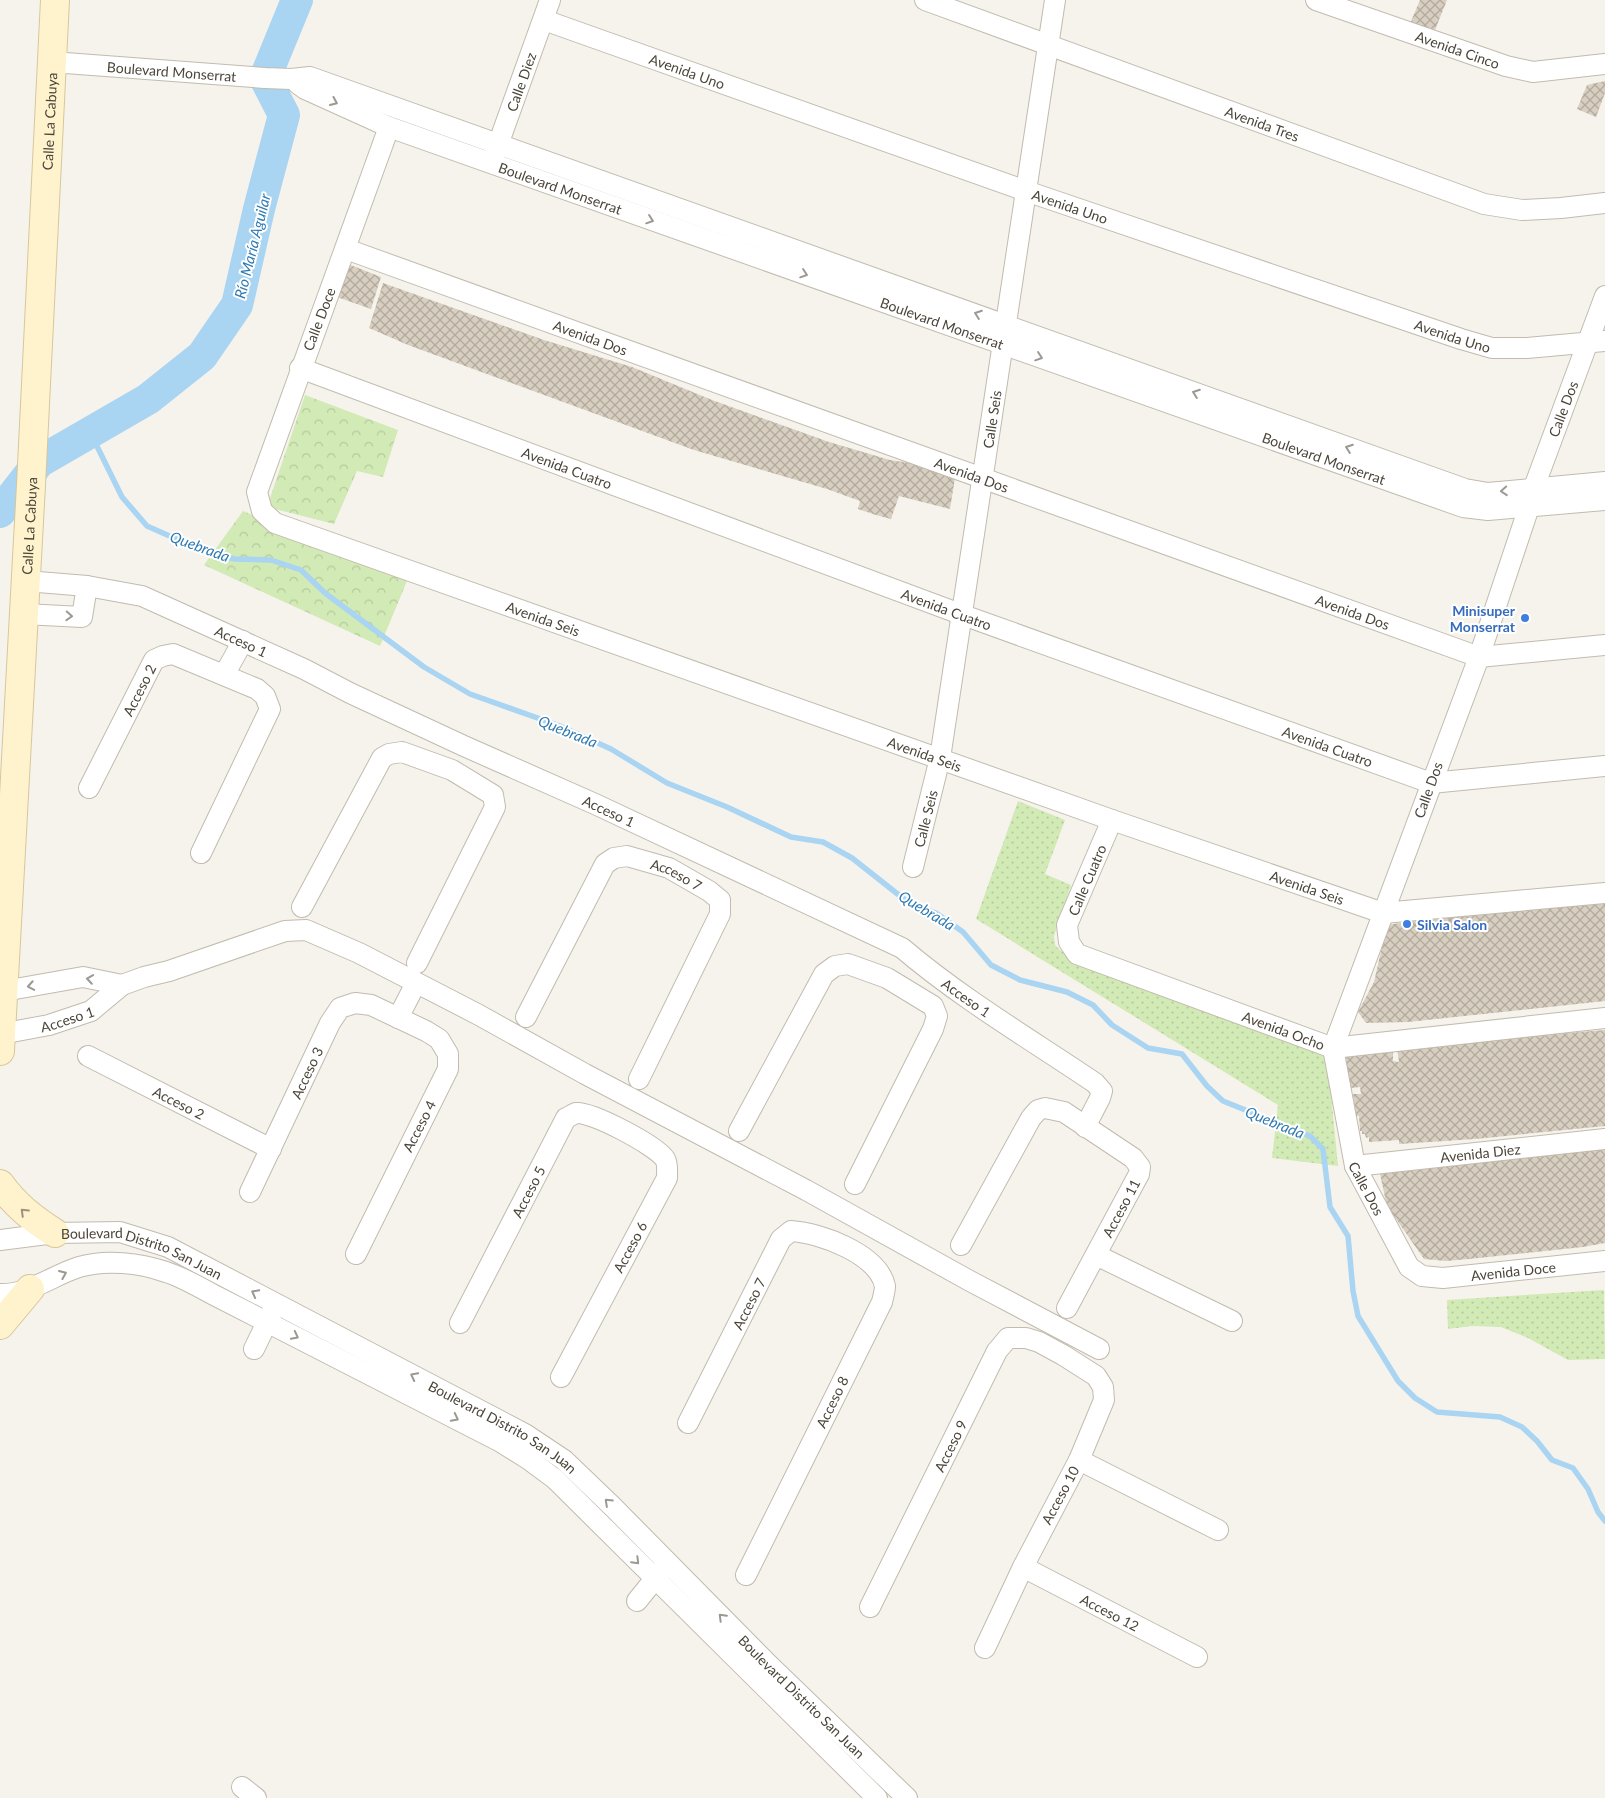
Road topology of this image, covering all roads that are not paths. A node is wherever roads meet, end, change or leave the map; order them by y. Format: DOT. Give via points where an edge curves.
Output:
graph roads {
  1 [pos="55,0"];
  2 [pos="550,0"];
  3 [pos="925,0"];
  4 [pos="1055,0"];
  5 [pos="1316,0"];
  6 [pos="544,20"];
  7 [pos="1048,44"];
  8 [pos="52,62"];
  9 [pos="1605,64"];
  10 [pos="291,79"];
  11 [pos="389,127"];
  12 [pos="498,144"];
  13 [pos="491,163"];
  14 [pos="1026,191"];
  15 [pos="1605,203"];
  16 [pos="346,249"];
  17 [pos="1605,296"];
  18 [pos="1005,324"];
  19 [pos="1596,342"];
  20 [pos="1002,344"];
  21 [pos="300,368"];
  22 [pos="983,479"];
  23 [pos="1605,482"];
  24 [pos="1531,498"];
  25 [pos="1605,500"];
  26 [pos="262,511"];
  27 [pos="26,581"];
  28 [pos="87,586"];
  29 [pos="24,614"];
  30 [pos="963,615"];
  31 [pos="243,641"];
  32 [pos="1605,645"];
  33 [pos="1479,657"];
  34 [pos="224,675"];
  35 [pos="464,746"];
  36 [pos="940,758"];
  37 [pos="1605,766"];
  38 [pos="452,770"];
  39 [pos="1431,783"];
  40 [pos="89,788"];
  41 [pos="1112,820"];
  42 [pos="681,844"];
  43 [pos="201,853"];
  44 [pos="913,867"];
  45 [pos="669,868"];
  46 [pos="1605,893"];
  47 [pos="302,907"];
  48 [pos="1383,913"];
  49 [pos="1068,942"];
  50 [pos="902,948"];
  51 [pos="417,973"];
  52 [pos="887,978"];
  53 [pos="122,985"];
  54 [pos="4,990"];
  55 [pos="526,1017"];
  56 [pos="398,1018"];
  57 [pos="1605,1018"];
  58 [pos="1,1042"];
  59 [pos="1334,1048"];
  60 [pos="88,1056"];
  61 [pos="639,1079"];
  62 [pos="640,1102"];
  63 [pos="1086,1127"];
  64 [pos="624,1131"];
  65 [pos="739,1131"];
  66 [pos="1605,1139"];
  67 [pos="271,1149"];
  68 [pos="1355,1166"];
  69 [pos="0,1184"];
  70 [pos="855,1184"];
  71 [pos="250,1192"];
  72 [pos="853,1216"];
  73 [pos="55,1233"];
  74 [pos="0,1240"];
  75 [pos="838,1244"];
  76 [pos="961,1245"];
  77 [pos="356,1254"];
  78 [pos="1096,1255"];
  79 [pos="1605,1261"];
  80 [pos="1422,1276"];
  81 [pos="30,1289"];
  82 [pos="0,1294"];
  83 [pos="1067,1308"];
  84 [pos="271,1313"];
  85 [pos="1232,1321"];
  86 [pos="460,1323"];
  87 [pos="0,1325"];
  88 [pos="1073,1334"];
  89 [pos="254,1348"];
  90 [pos="1099,1349"];
  91 [pos="1063,1355"];
  92 [pos="560,1377"];
  93 [pos="688,1423"];
  94 [pos="1079,1460"];
  95 [pos="1218,1530"];
  96 [pos="668,1562"];
  97 [pos="1023,1567"];
  98 [pos="746,1575"];
  99 [pos="654,1580"];
  100 [pos="637,1601"];
  101 [pos="870,1607"];
  102 [pos="985,1648"];
  103 [pos="1197,1657"];
  104 [pos="877,1798"];
  105 [pos="907,1798"];
  1 -- 8 [label="street, Calle La Cabuya"];
  2 -- 6 [label="street, Calle Diez"];
  3 -- 7 [label="street, Avenida Tres"];
  4 -- 7 [label="street, Calle Seis"];
  5 -- 9 [label="street, Avenida Cinco" via="1506,66 1533,72"];
  6 -- 12 [label="street, Calle Diez"];
  6 -- 14 [label="street, Avenida Uno"];
  7 -- 14 [label="street, Calle Seis"];
  7 -- 15 [label="street, Avenida Tres" via="1484,204 1522,210"];
  8 -- 10 [label="street, Boulevard Monserrat"];
  8 -- 27 [label="street, Calle La Cabuya"];
  10 -- 11 [label="street, Boulevard Monserrat, one-way" via="305,89"];
  10 -- 12 [label="street, Boulevard Monserrat" via="310,77"];
  11 -- 13 [label="street, Boulevard Monserrat"];
  11 -- 16 [label="street, Calle Doce"];
  12 -- 13 [label="street, Calle Diez"];
  18 -- 12 [label="street, Boulevard Monserrat, one-way"];
  13 -- 20 [label="street, Boulevard Monserrat, one-way"];
  14 -- 18 [label="street, Calle Seis"];
  14 -- 19 [label="street, Avenida Uno" via="1492,348"];
  16 -- 21 [label="street, Calle Doce"];
  16 -- 22 [label="street, Avenida Dos"];
  17 -- 19 [label="street, Calle Dos"];
  18 -- 20 [label="street, Calle Seis"];
  24 -- 18 [label="street, Boulevard Monserrat, one-way" via="1465,489"];
  19 -- 24 [label="street, Calle Dos"];
  20 -- 22 [label="street, Calle Seis"];
  20 -- 24 [label="street, Boulevard Monserrat, one-way" via="1463,507 1488,510"];
  21 -- 26 [label="street, Calle Doce" via="257,492"];
  21 -- 30 [label="street, Avenida Cuatro"];
  22 -- 30 [label="street, Calle Seis"];
  22 -- 33 [label="street, Avenida Dos"];
  23 -- 24 [label="street, Boulevard Monserrat"];
  24 -- 25 [label="street, Boulevard Monserrat"];
  24 -- 33 [label="street, Calle Dos"];
  26 -- 36 [label="street, Avenida Seis" via="276,523"];
  27 -- 28 [label="street, Acceso 1"];
  27 -- 29 [label="street, Calle La Cabuya"];
  29 -- 28 [label="street, one-way" via="82,617"];
  28 -- 31 [label="street, Acceso 1" via="142,596"];
  29 -- 54 [label="street, Calle La Cabuya"];
  30 -- 36 [label="street, Calle Seis"];
  30 -- 39 [label="street, Avenida Cuatro"];
  31 -- 34 [label="street"];
  31 -- 35 [label="street, Acceso 1"];
  32 -- 33 [label="street, Avenida Dos"];
  33 -- 39 [label="street, Calle Dos"];
  34 -- 40 [label="street, Acceso 2" via="173,654 154,660"];
  34 -- 43 [label="street" via="257,689 265,696 270,709"];
  35 -- 38 [label="street"];
  35 -- 42 [label="street, Acceso 1"];
  36 -- 41 [label="street, Avenida Seis"];
  36 -- 44 [label="street, Calle Seis"];
  37 -- 39 [label="street, Avenida Cuatro"];
  38 -- 47 [label="street" via="402,752 382,758"];
  38 -- 51 [label="street" via="493,795 495,807"];
  39 -- 48 [label="street, Calle Dos"];
  41 -- 48 [label="street, Avenida Seis"];
  41 -- 49 [label="street, Calle Cuatro" via="1068,925"];
  42 -- 45 [label="street"];
  42 -- 50 [label="street, Acceso 1"];
  45 -- 55 [label="street, Acceso 7" via="627,856 614,858 605,864"];
  45 -- 61 [label="street, Acceso 7" via="720,900 720,914"];
  46 -- 48 [label="street, Avenida Seis"];
  48 -- 59 [label="street, Calle Dos"];
  49 -- 59 [label="street, Avenida Ocho" via="1077,954"];
  50 -- 52 [label="street"];
  50 -- 63 [label="street, Acceso 1" via="968,998 1096,1083 1102,1091"];
  51 -- 53 [label="street, Acceso 1" via="306,930 285,931"];
  51 -- 56 [label="street"];
  51 -- 62 [label="street, Acceso 1"];
  52 -- 65 [label="street" via="848,964 835,966 824,974"];
  52 -- 70 [label="street" via="934,1006 937,1016 934,1030"];
  53 -- 54 [label="street, Acceso 1, one-way" via="83,977"];
  53 -- 58 [label="street, Acceso 1" via="91,1011"];
  54 -- 58 [label="street, Calle La Cabuya"];
  56 -- 67 [label="street, Acceso 3" via="371,1005 355,1003 340,1008"];
  56 -- 77 [label="street, Acceso 4" via="439,1039 448,1054 448,1069"];
  57 -- 59 [label="street, Avenida Ocho"];
  59 -- 68 [label="street, Calle Dos"];
  60 -- 67 [label="street, Acceso 2"];
  62 -- 64 [label="street"];
  62 -- 72 [label="street, Acceso 1"];
  63 -- 76 [label="street" via="1064,1112 1046,1108 1038,1110"];
  63 -- 78 [label="street, Acceso 11" via="1140,1167"];
  64 -- 86 [label="street, Acceso 5" via="592,1116 576,1113 566,1118"];
  64 -- 92 [label="street, Acceso 6" via="652,1147 664,1159 667,1178"];
  66 -- 68 [label="street, Avenida Diez"];
  67 -- 71 [label="street, Acceso 3"];
  68 -- 80 [label="street, Calle Dos" via="1409,1267"];
  73 -- 69 [label="street, one-way" via="30,1218"];
  72 -- 75 [label="street"];
  72 -- 88 [label="street, Acceso 1" via="970,1282"];
  73 -- 74 [label="street, Boulevard Distrito San Juan"];
  84 -- 73 [label="street, Boulevard Distrito San Juan, one-way" via="168,1247 120,1232"];
  75 -- 93 [label="street, Acceso 7" via="814,1234 791,1231 781,1239"];
  75 -- 98 [label="street, Acceso 8" via="873,1264 885,1288 882,1302"];
  78 -- 83 [label="street, Acceso 11"];
  78 -- 85 [label="street"];
  79 -- 80 [label="street, Avenida Doce" via="1443,1278"];
  81 -- 82 [label="street, Boulevard Distrito San Juan"];
  81 -- 84 [label="street, Boulevard Distrito San Juan, one-way" via="80,1267 108,1263 141,1265"];
  81 -- 87 [label="street"];
  84 -- 89 [label="street"];
  96 -- 84 [label="street, Boulevard Distrito San Juan, one-way" via="564,1460 525,1434"];
  84 -- 99 [label="street, Boulevard Distrito San Juan, one-way" via="528,1459 555,1480"];
  88 -- 90 [label="street, Acceso 1"];
  88 -- 91 [label="street"];
  91 -- 94 [label="street, Acceso 10" via="1096,1376 1104,1400"];
  91 -- 101 [label="street, Acceso 9" via="1026,1338 1008,1338 997,1351"];
  94 -- 95 [label="street"];
  94 -- 97 [label="street, Acceso 10"];
  96 -- 99 [label="street"];
  105 -- 96 [label="street, Boulevard Distrito San Juan, one-way"];
  97 -- 102 [label="street, Acceso 10"];
  97 -- 103 [label="street, Acceso 12"];
  99 -- 100 [label="street"];
  99 -- 104 [label="street, Boulevard Distrito San Juan"];
}
